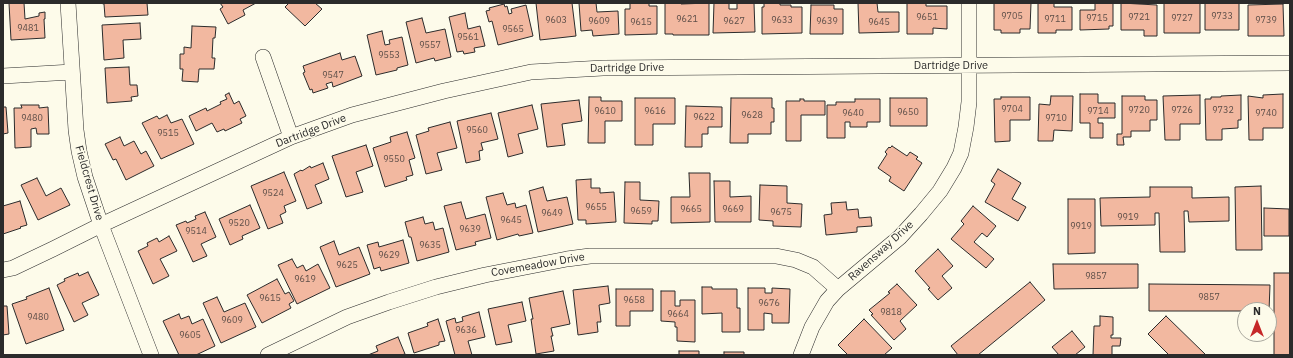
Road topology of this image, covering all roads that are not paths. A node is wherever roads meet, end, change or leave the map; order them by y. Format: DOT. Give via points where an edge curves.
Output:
graph roads {
  1 [pos="68,3"];
  2 [pos="969,3"];
  3 [pos="263,57"];
  4 [pos="1290,63"];
  5 [pos="969,66"];
  6 [pos="72,72"];
  7 [pos="3,76"];
  8 [pos="291,137"];
  9 [pos="101,225"];
  10 [pos="3,270"];
  11 [pos="838,289"];
  12 [pos="151,355"];
  13 [pos="268,355"];
  14 [pos="801,355"];
  1 -- 6 [label="street, Fieldcrest Drive"];
  2 -- 5 [label="street, Ravensway Drive"];
  3 -- 8 [label="street"];
  4 -- 5 [label="street, Dartridge Drive"];
  5 -- 8 [label="street, Dartridge Drive" via="603,68 531,72 352,115"];
  5 -- 11 [label="street, Ravensway Drive" via="966,127 961,153 954,168 921,214 900,236"];
  6 -- 7 [label="street"];
  6 -- 9 [label="street, Fieldcrest Drive" via="79,151"];
  8 -- 9 [label="street, Dartridge Drive"];
  9 -- 10 [label="street, Dartridge Drive" via="13,268"];
  9 -- 12 [label="street, Fieldcrest Drive"];
  11 -- 13 [label="street, Covemeadow Drive" via="813,267 776,256 590,256 485,275 436,287 347,317"];
  11 -- 14 [label="street, Ravensway Drive" via="812,327"];
}
